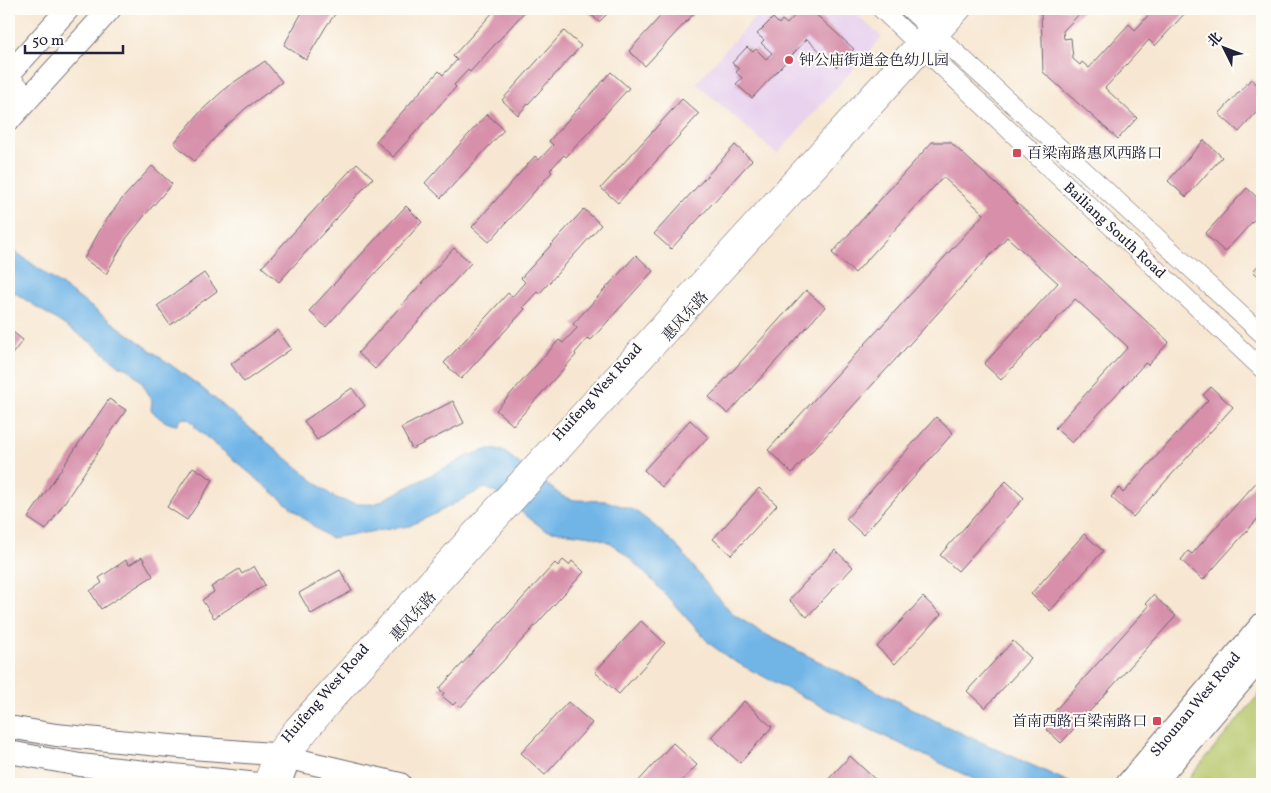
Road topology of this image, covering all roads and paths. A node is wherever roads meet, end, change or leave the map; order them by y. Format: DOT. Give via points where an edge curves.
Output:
graph roads {
  1 [pos="68,9"];
  2 [pos="110,9"];
  3 [pos="881,9"];
  4 [pos="909,9"];
  5 [pos="944,9"];
  6 [pos="963,9"];
  7 [pos="933,31"];
  8 [pos="920,46"];
  9 [pos="9,75"];
  10 [pos="30,96"];
  11 [pos="9,120"];
  12 [pos="1262,334"];
  13 [pos="1262,369"];
  14 [pos="1262,624"];
  15 [pos="1262,657"];
  16 [pos="9,727"];
  17 [pos="9,752"];
  18 [pos="281,756"];
  19 [pos="258,784"];
  20 [pos="262,784"];
  21 [pos="280,784"];
  22 [pos="400,784"];
  23 [pos="1127,784"];
  24 [pos="1154,784"];
  1 -- 9 [label="main road"];
  2 -- 10 [label="main road"];
  3 -- 8 [label="street, Bailiang South Road"];
  4 -- 7 [label="street, Bailiang South Road"];
  5 -- 7 [label="street"];
  6 -- 7 [label="street, 惠风东路"];
  7 -- 8 [label="street, 惠风东路"];
  7 -- 12 [label="street, Bailiang South Road"];
  8 -- 13 [label="street, Bailiang South Road"];
  8 -- 18 [label="street, 惠风东路" via="331,706"];
  9 -- 10 [label="street"];
  10 -- 11 [label="main road"];
  14 -- 23 [label="main road, Shounan West Road"];
  15 -- 24 [label="main road, Shounan West Road"];
  16 -- 18 [label="main road"];
  17 -- 19 [label="main road" via="80,765"];
  18 -- 20 [label="street, Huifeng West Road"];
  18 -- 21 [label="main road, Huifeng West Road"];
  18 -- 22 [label="main road"];
}
